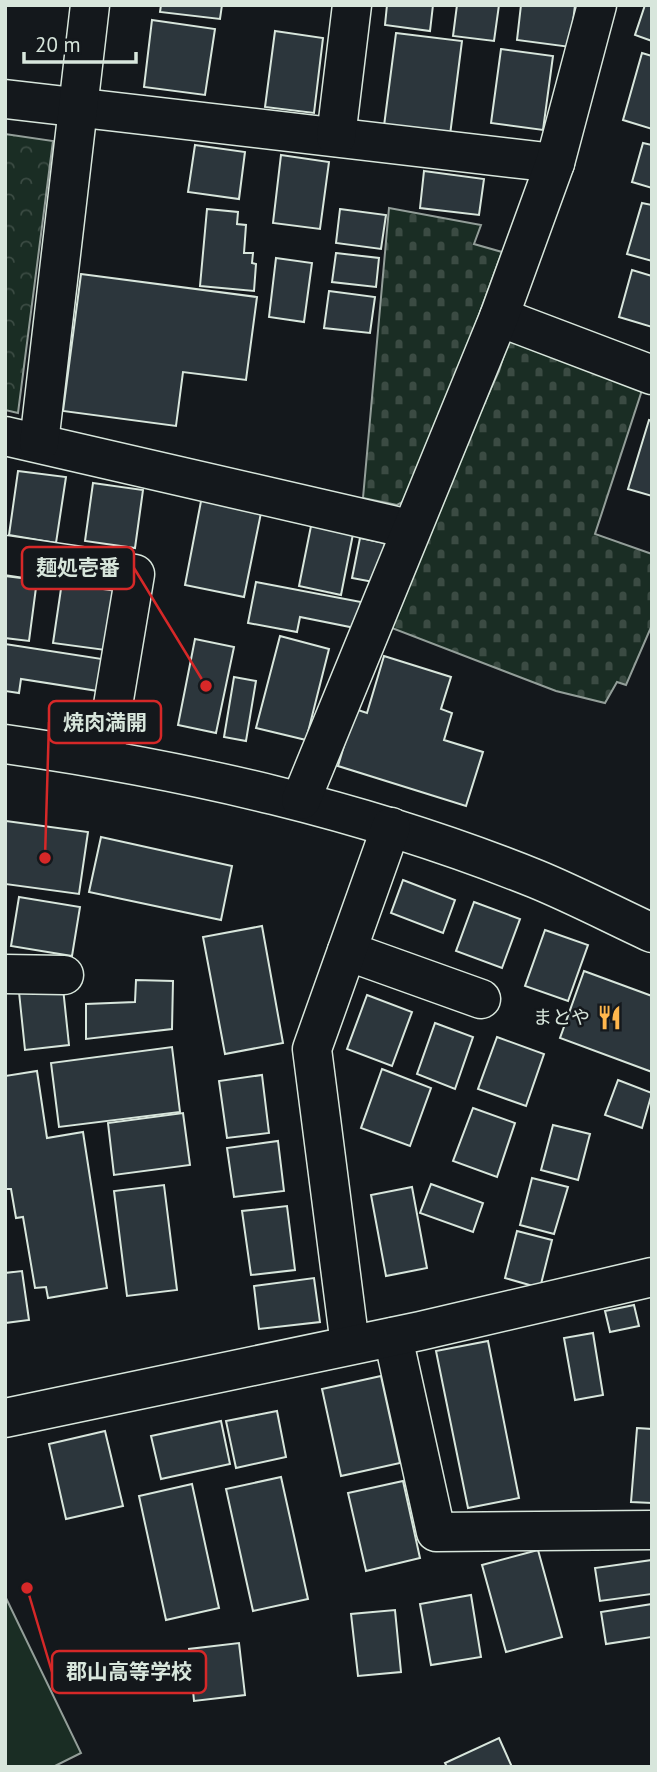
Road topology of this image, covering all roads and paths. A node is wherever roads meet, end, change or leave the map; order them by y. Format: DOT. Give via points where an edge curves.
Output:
graph roads {
  1 [pos="90,5"];
  2 [pos="352,5"];
  3 [pos="597,5"];
  4 [pos="5,99"];
  5 [pos="76,107"];
  6 [pos="336,137"];
  7 [pos="555,163"];
  8 [pos="499,317"];
  9 [pos="652,375"];
  10 [pos="22,439"];
  11 [pos="409,529"];
  12 [pos="5,555"];
  13 [pos="5,744"];
  14 [pos="104,760"];
  15 [pos="301,800"];
  16 [pos="391,827"];
  17 [pos="652,933"];
  18 [pos="347,951"];
  19 [pos="5,974"];
  20 [pos="64,975"];
  21 [pos="481,999"];
  22 [pos="652,1277"];
  23 [pos="393,1337"];
  24 [pos="350,1345"];
  25 [pos="5,1418"];
  26 [pos="652,1530"];
  1 -- 5 [label="street"];
  2 -- 6 [label="street"];
  3 -- 7 [label="street"];
  4 -- 5 [label="street"];
  5 -- 6 [label="street"];
  5 -- 10 [label="street"];
  6 -- 7 [label="street"];
  7 -- 8 [label="street"];
  8 -- 9 [label="street"];
  8 -- 11 [label="street"];
  10 -- 11 [label="street"];
  11 -- 15 [label="street"];
  12 -- 14 [label="street" via="135,574"];
  13 -- 14 [label="street"];
  14 -- 15 [label="street"];
  15 -- 16 [label="street"];
  16 -- 17 [label="street" via="537,879"];
  16 -- 18 [label="street"];
  18 -- 21 [label="street"];
  18 -- 24 [label="street" via="312,1049"];
  19 -- 20 [label="street"];
  22 -- 23 [label="street"];
  23 -- 24 [label="street"];
  23 -- 26 [label="street" via="436,1532"];
  24 -- 25 [label="street"];
}
